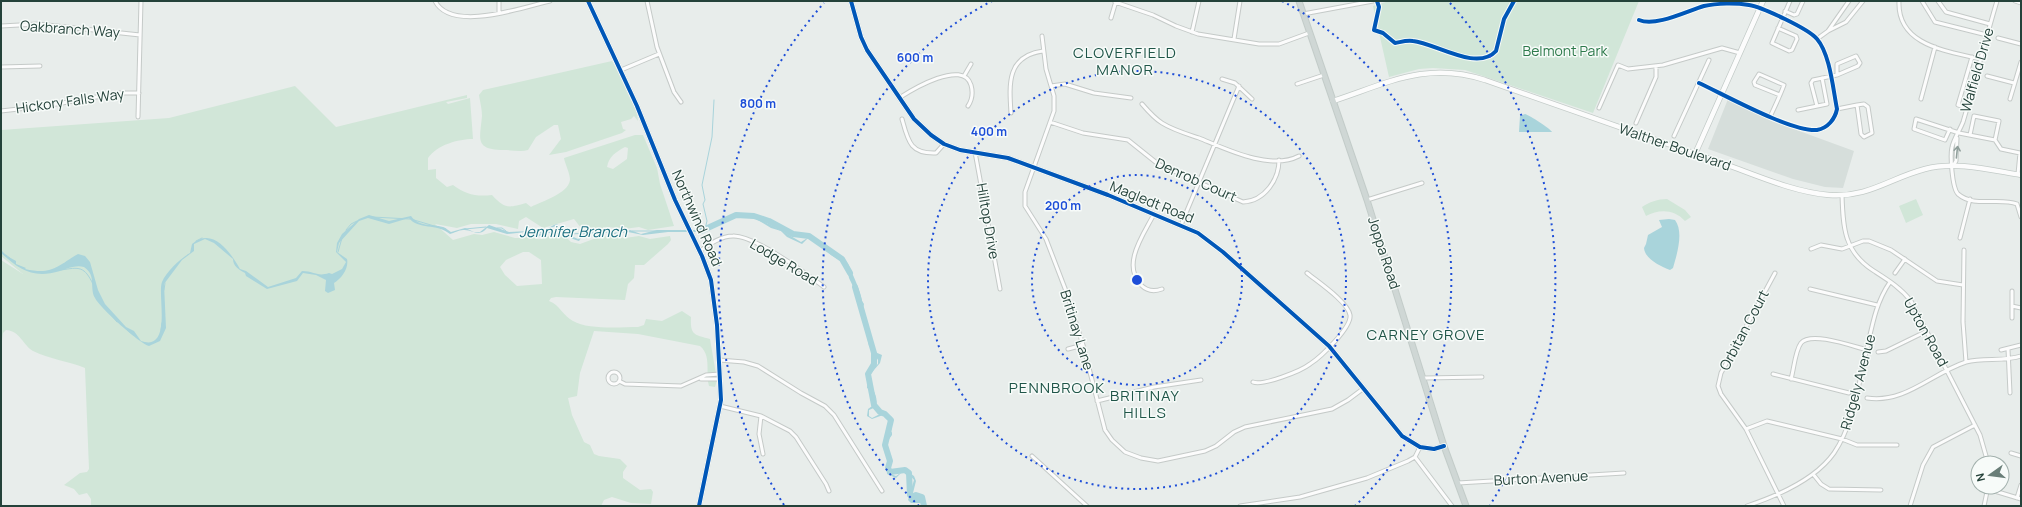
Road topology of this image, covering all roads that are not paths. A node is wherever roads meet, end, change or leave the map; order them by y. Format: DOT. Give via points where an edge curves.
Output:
graph roads {
  1 [pos="141,1"];
  2 [pos="435,1"];
  3 [pos="499,1"];
  4 [pos="550,1"];
  5 [pos="588,1"];
  6 [pos="648,1"];
  7 [pos="851,1"];
  8 [pos="1199,1"];
  9 [pos="1240,1"];
  10 [pos="1299,1"];
  11 [pos="1373,1"];
  12 [pos="1763,1"];
  13 [pos="1790,1"];
  14 [pos="1803,1"];
  15 [pos="1849,1"];
  16 [pos="1863,1"];
  17 [pos="1899,1"];
  18 [pos="1922,1"];
  19 [pos="1938,1"];
  20 [pos="1997,1"];
  21 [pos="2015,1"];
  22 [pos="1116,2"];
  23 [pos="2021,2"];
  24 [pos="1760,8"];
  25 [pos="1785,11"];
  26 [pos="499,13"];
  27 [pos="1303,14"];
  28 [pos="1111,18"];
  29 [pos="1782,18"];
  30 [pos="1639,20"];
  31 [pos="1990,24"];
  32 [pos="1,26"];
  33 [pos="1778,28"];
  34 [pos="1828,31"];
  35 [pos="1192,32"];
  36 [pos="1310,33"];
  37 [pos="140,34"];
  38 [pos="1987,35"];
  39 [pos="1042,36"];
  40 [pos="1998,38"];
  41 [pos="1234,39"];
  42 [pos="1817,39"];
  43 [pos="2021,44"];
  44 [pos="1935,47"];
  45 [pos="1043,52"];
  46 [pos="1740,53"];
  47 [pos="659,54"];
  48 [pos="1972,57"];
  49 [pos="1980,59"];
  50 [pos="1709,60"];
  51 [pos="2021,62"];
  52 [pos="971,64"];
  53 [pos="40,66"];
  54 [pos="1656,66"];
  55 [pos="1,67"];
  56 [pos="621,70"];
  57 [pos="1324,74"];
  58 [pos="1837,75"];
  59 [pos="964,76"];
  60 [pos="1987,76"];
  61 [pos="1830,77"];
  62 [pos="1822,78"];
  63 [pos="1222,79"];
  64 [pos="1699,83"];
  65 [pos="2014,83"];
  66 [pos="1297,84"];
  67 [pos="1051,86"];
  68 [pos="1239,86"];
  69 [pos="139,93"];
  70 [pos="1722,94"];
  71 [pos="1780,95"];
  72 [pos="900,98"];
  73 [pos="1131,98"];
  74 [pos="2010,98"];
  75 [pos="1252,99"];
  76 [pos="1921,99"];
  77 [pos="1333,101"];
  78 [pos="681,102"];
  79 [pos="1142,104"];
  80 [pos="1857,105"];
  81 [pos="968,106"];
  82 [pos="1817,106"];
  83 [pos="1599,108"];
  84 [pos="1967,108"];
  85 [pos="1837,109"];
  86 [pos="1798,110"];
  87 [pos="1,111"];
  88 [pos="1011,113"];
  89 [pos="138,117"];
  90 [pos="1770,117"];
  91 [pos="902,120"];
  92 [pos="1050,122"];
  93 [pos="1636,123"];
  94 [pos="1950,129"];
  95 [pos="1959,133"];
  96 [pos="1970,135"];
  97 [pos="1674,136"];
  98 [pos="1994,140"];
  99 [pos="944,144"];
  100 [pos="1214,144"];
  101 [pos="975,152"];
  102 [pos="1695,154"];
  103 [pos="1299,156"];
  104 [pos="1279,160"];
  105 [pos="1953,166"];
  106 [pos="1033,168"];
  107 [pos="2020,175"];
  108 [pos="1199,181"];
  109 [pos="1422,182"];
  110 [pos="1842,195"];
  111 [pos="1367,200"];
  112 [pos="1970,200"];
  113 [pos="2020,207"];
  114 [pos="1154,214"];
  115 [pos="2021,217"];
  116 [pos="1181,225"];
  117 [pos="1960,238"];
  118 [pos="1850,246"];
  119 [pos="1811,249"];
  120 [pos="1964,250"];
  121 [pos="700,251"];
  122 [pos="1905,259"];
  123 [pos="1307,272"];
  124 [pos="1775,272"];
  125 [pos="1895,274"];
  126 [pos="1890,282"];
  127 [pos="1963,285"];
  128 [pos="824,287"];
  129 [pos="1000,289"];
  130 [pos="1162,289"];
  131 [pos="1810,289"];
  132 [pos="2012,291"];
  133 [pos="1877,305"];
  134 [pos="2012,306"];
  135 [pos="2021,308"];
  136 [pos="2012,318"];
  137 [pos="1927,331"];
  138 [pos="1083,345"];
  139 [pos="1329,346"];
  140 [pos="2021,346"];
  141 [pos="1068,349"];
  142 [pos="2008,349"];
  143 [pos="1866,350"];
  144 [pos="2001,350"];
  145 [pos="1878,352"];
  146 [pos="2021,356"];
  147 [pos="2010,359"];
  148 [pos="719,360"];
  149 [pos="1966,362"];
  150 [pos="1948,371"];
  151 [pos="1773,374"];
  152 [pos="720,376"];
  153 [pos="1482,377"];
  154 [pos="1424,378"];
  155 [pos="1791,379"];
  156 [pos="1201,380"];
  157 [pos="619,382"];
  158 [pos="1252,382"];
  159 [pos="1364,388"];
  160 [pos="1849,393"];
  161 [pos="2010,393"];
  162 [pos="1867,398"];
  163 [pos="1098,400"];
  164 [pos="720,406"];
  165 [pos="761,416"];
  166 [pos="1975,425"];
  167 [pos="1746,429"];
  168 [pos="1842,439"];
  169 [pos="1897,445"];
  170 [pos="1444,446"];
  171 [pos="1420,447"];
  172 [pos="2011,453"];
  173 [pos="763,454"];
  174 [pos="1986,455"];
  175 [pos="1032,456"];
  176 [pos="1415,456"];
  177 [pos="2021,456"];
  178 [pos="1624,473"];
  179 [pos="1813,474"];
  180 [pos="1458,483"];
  181 [pos="2021,485"];
  182 [pos="1881,490"];
  183 [pos="829,491"];
  184 [pos="882,491"];
  185 [pos="1778,494"];
  186 [pos="1986,495"];
  187 [pos="2019,498"];
  188 [pos="1254,505"];
  189 [pos="699,506"];
  190 [pos="1087,506"];
  191 [pos="1240,506"];
  192 [pos="1452,506"];
  193 [pos="1466,506"];
  194 [pos="1747,506"];
  195 [pos="1784,506"];
  196 [pos="1910,506"];
  197 [pos="1984,506"];
  1 -- 37 [label="street"];
  2 -- 26 [label="street" via="443,11 454,16 476,17"];
  3 -- 26 [label="street"];
  4 -- 26 [label="street"];
  5 -- 56 [label="street, Northwind Road"];
  6 -- 47 [label="street"];
  7 -- 72 [label="street, Magledt Road" via="865,46"];
  8 -- 35 [label="street"];
  9 -- 41 [label="street"];
  10 -- 27 [label="main road, Joppa Road"];
  11 -- 27 [label="street"];
  12 -- 24 [label="street"];
  13 -- 25 [label="street"];
  14 -- 25 [label="street" via="1797,14"];
  15 -- 34 [label="street"];
  16 -- 34 [label="street" via="1846,22"];
  17 -- 44 [label="street" via="1901,16 1909,31 1921,42"];
  18 -- 38 [label="street" via="1935,22"];
  19 -- 31 [label="street" via="1946,12"];
  20 -- 31 [label="street, Walfield Drive"];
  21 -- 23 [label="street"];
  22 -- 28 [label="street"];
  22 -- 35 [label="street"];
  24 -- 29 [label="street"];
  24 -- 30 [label="street" via="1741,4 1711,5 1661,20"];
  24 -- 46 [label="street"];
  25 -- 29 [label="street"];
  27 -- 36 [label="main road, Joppa Road"];
  29 -- 33 [label="street"];
  29 -- 42 [label="street"];
  31 -- 38 [label="street, Walfield Drive"];
  32 -- 37 [label="street, Oakbranch Way" via="38,24"];
  33 -- 33 [label="street" via="1772,43 1792,50 1796,36"];
  34 -- 42 [label="street"];
  35 -- 41 [label="street"];
  36 -- 41 [label="street" via="1275,45"];
  36 -- 57 [label="main road, Joppa Road"];
  37 -- 69 [label="street"];
  38 -- 49 [label="street, Walfield Drive"];
  39 -- 45 [label="street, Britinay Lane"];
  40 -- 43 [label="street"];
  42 -- 61 [label="street" via="1824,52"];
  44 -- 48 [label="street"];
  44 -- 76 [label="street"];
  45 -- 67 [label="street, Britinay Lane"];
  45 -- 88 [label="street" via="1026,56 1015,66"];
  46 -- 54 [label="street" via="1722,48"];
  46 -- 70 [label="street"];
  47 -- 56 [label="street"];
  47 -- 78 [label="street" via="674,92"];
  48 -- 49 [label="street"];
  48 -- 84 [label="street" via="1958,105"];
  49 -- 84 [label="street, Walfield Drive"];
  50 -- 64 [label="street"];
  51 -- 65 [label="street"];
  52 -- 59 [label="street"];
  53 -- 55 [label="street"];
  54 -- 83 [label="street" via="1628,69 1618,65"];
  54 -- 93 [label="street" via="1656,77"];
  56 -- 121 [label="street, Northwind Road" via="686,224"];
  57 -- 66 [label="street"];
  57 -- 77 [label="main road, Joppa Road"];
  58 -- 58 [label="street" via="1858,66 1860,62 1857,56 1837,64"];
  58 -- 61 [label="street"];
  59 -- 72 [label="street" via="950,75 916,87"];
  59 -- 81 [label="street" via="972,89"];
  60 -- 65 [label="street"];
  61 -- 62 [label="street"];
  61 -- 85 [label="street"];
  62 -- 82 [label="street" via="1827,104"];
  62 -- 82 [label="street" via="1811,82"];
  63 -- 68 [label="street"];
  64 -- 70 [label="street"];
  64 -- 97 [label="street"];
  65 -- 74 [label="street"];
  67 -- 73 [label="street" via="1064,84 1094,93"];
  67 -- 92 [label="street, Britinay Lane" via="1054,108"];
  68 -- 75 [label="street"];
  68 -- 100 [label="street"];
  69 -- 87 [label="street, Hickory Falls Way" via="119,93"];
  69 -- 89 [label="street"];
  70 -- 90 [label="street"];
  70 -- 102 [label="street"];
  71 -- 71 [label="street" via="1784,85 1759,74 1756,76 1756,85"];
  71 -- 90 [label="street"];
  72 -- 99 [label="street, Magledt Road" via="922,127"];
  77 -- 102 [label="street, Walther Boulevard" via="1414,75 1455,72 1485,80"];
  77 -- 111 [label="main road, Joppa Road"];
  79 -- 100 [label="street" via="1161,123"];
  80 -- 80 [label="street" via="1862,134 1866,137 1872,132 1868,107"];
  80 -- 85 [label="street"];
  82 -- 86 [label="street"];
  84 -- 95 [label="street, Walfield Drive"];
  85 -- 90 [label="street" via="1832,120 1825,127 1818,129 1788,124"];
  91 -- 99 [label="street" via="910,144 915,149 936,153"];
  92 -- 106 [label="street, Britinay Lane"];
  92 -- 108 [label="street, Denrob Court" via="1083,134 1124,139 1158,164"];
  94 -- 94 [label="street" via="1945,140 1914,129 1916,119"];
  94 -- 95 [label="street"];
  95 -- 96 [label="street"];
  95 -- 105 [label="street, Walfield Drive" via="1952,146"];
  96 -- 98 [label="street"];
  96 -- 98 [label="street" via="1974,116 1999,121"];
  98 -- 107 [label="street" via="2001,149 2020,153"];
  99 -- 101 [label="street, Magledt Road"];
  100 -- 104 [label="street" via="1246,157"];
  100 -- 108 [label="street"];
  101 -- 106 [label="street, Magledt Road" via="1002,156"];
  101 -- 129 [label="street, Hilltop Drive"];
  102 -- 110 [label="street, Walther Boulevard" via="1806,191"];
  103 -- 104 [label="street" via="1290,160"];
  104 -- 108 [label="street, Denrob Court" via="1278,172 1272,184 1263,194 1251,201 1236,200"];
  105 -- 107 [label="street, Walther Boulevard"];
  105 -- 110 [label="street, Walther Boulevard" via="1926,169 1877,188"];
  105 -- 112 [label="street, Walfield Drive" via="1954,188"];
  106 -- 114 [label="street, Magledt Road"];
  106 -- 138 [label="street, Britinay Lane" via="1024,196 1025,206 1051,250"];
  108 -- 116 [label="street"];
  109 -- 111 [label="street"];
  110 -- 118 [label="street, Upton Road" via="1844,226"];
  111 -- 154 [label="main road, Joppa Road"];
  112 -- 113 [label="street" via="2011,202"];
  112 -- 117 [label="street"];
  113 -- 115 [label="street"];
  114 -- 116 [label="street, Magledt Road"];
  114 -- 130 [label="street" via="1135,254 1133,265 1136,277 1143,287 1152,290"];
  116 -- 139 [label="street, Magledt Road" via="1213,243"];
  118 -- 119 [label="street" via="1838,249 1821,245"];
  118 -- 122 [label="street" via="1862,241 1869,242 1885,247"];
  118 -- 126 [label="street, Upton Road" via="1864,264"];
  120 -- 127 [label="street"];
  121 -- 128 [label="street, Lodge Road" via="724,237 741,236 796,267"];
  121 -- 148 [label="street, Northwind Road" via="713,290"];
  122 -- 125 [label="street"];
  122 -- 127 [label="street" via="1937,281"];
  123 -- 139 [label="street" via="1346,306 1350,315 1347,328"];
  124 -- 167 [label="street, Orbitan Court" via="1719,377 1718,386 1721,394"];
  126 -- 133 [label="street, Ridgely Avenue"];
  126 -- 137 [label="street, Upton Road" via="1911,301"];
  127 -- 149 [label="street" via="1963,340"];
  131 -- 133 [label="street"];
  132 -- 134 [label="street"];
  133 -- 143 [label="street, Ridgely Avenue"];
  134 -- 135 [label="street"];
  134 -- 136 [label="street"];
  137 -- 145 [label="street" via="1886,351"];
  137 -- 150 [label="street, Upton Road"];
  138 -- 141 [label="street"];
  138 -- 163 [label="street, Britinay Lane"];
  139 -- 158 [label="street" via="1307,366 1265,382"];
  139 -- 159 [label="street, Magledt Road"];
  140 -- 142 [label="street"];
  142 -- 144 [label="street"];
  142 -- 147 [label="street"];
  143 -- 155 [label="street" via="1816,338 1808,339 1799,347"];
  143 -- 168 [label="street, Ridgely Avenue" via="1851,416"];
  146 -- 147 [label="street"];
  147 -- 149 [label="street"];
  147 -- 161 [label="street"];
  148 -- 152 [label="street, Northwind Road"];
  148 -- 184 [label="street" via="758,366 828,407"];
  149 -- 150 [label="street"];
  150 -- 162 [label="street" via="1898,396 1885,399"];
  150 -- 166 [label="street, Upton Road"];
  151 -- 155 [label="street"];
  152 -- 157 [label="street" via="681,386"];
  152 -- 164 [label="street, Northwind Road"];
  153 -- 154 [label="street"];
  154 -- 170 [label="main road, Joppa Road"];
  155 -- 160 [label="street"];
  156 -- 163 [label="street"];
  159 -- 163 [label="street, Britinay Lane" via="1332,409 1245,427 1208,450 1158,461 1136,457 1116,444 1103,425"];
  159 -- 171 [label="street, Magledt Road" via="1398,433"];
  164 -- 165 [label="street"];
  164 -- 189 [label="street, Northwind Road"];
  165 -- 173 [label="street" via="759,434"];
  165 -- 183 [label="street" via="796,437"];
  166 -- 174 [label="street, Upton Road" via="1984,443"];
  166 -- 196 [label="street" via="1933,447 1923,465"];
  167 -- 168 [label="street" via="1767,420"];
  167 -- 185 [label="street, Orbitan Court"];
  168 -- 169 [label="street" via="1857,445"];
  168 -- 179 [label="street, Ridgely Avenue" via="1830,458"];
  170 -- 171 [label="street, Magledt Road" via="1434,449"];
  170 -- 180 [label="main road, Joppa Road"];
  171 -- 176 [label="street"];
  172 -- 177 [label="street"];
  175 -- 190 [label="street"];
  176 -- 188 [label="street" via="1386,472 1340,487"];
  176 -- 192 [label="street"];
  178 -- 180 [label="street, Burton Avenue"];
  179 -- 182 [label="street" via="1829,489"];
  179 -- 185 [label="street, Ridgely Avenue"];
  180 -- 193 [label="main road, Joppa Road"];
  181 -- 187 [label="street"];
  185 -- 194 [label="street, Ridgely Avenue"];
  185 -- 195 [label="street, Orbitan Court"];
  186 -- 197 [label="street"];
  188 -- 191 [label="street"];
}
